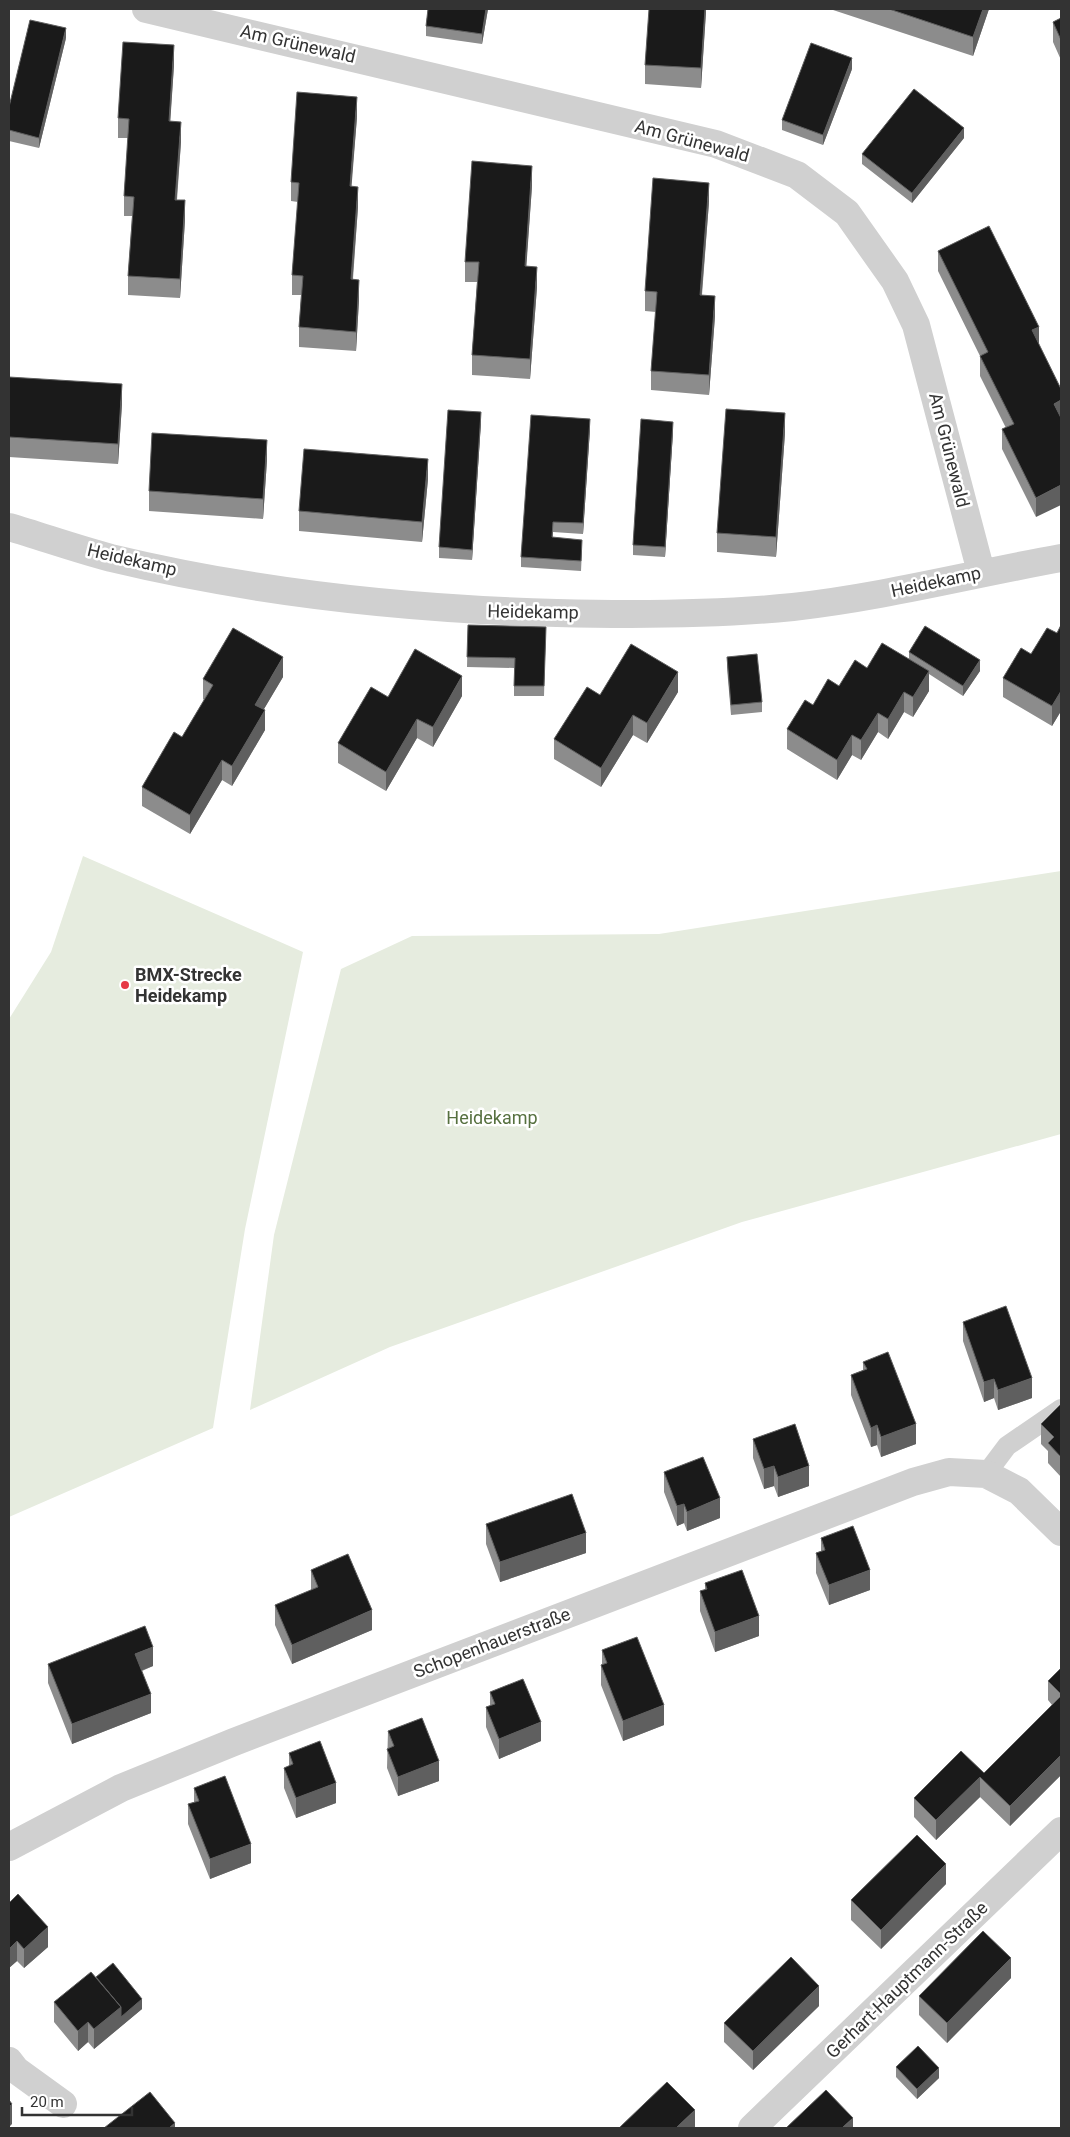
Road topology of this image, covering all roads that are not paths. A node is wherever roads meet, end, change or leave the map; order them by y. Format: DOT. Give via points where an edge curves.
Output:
graph roads {
  1 [pos="146,9"];
  2 [pos="9,527"];
  3 [pos="1061,558"];
  4 [pos="981,572"];
  5 [pos="1061,1409"];
  6 [pos="986,1474"];
  7 [pos="1061,1532"];
  8 [pos="1061,1831"];
  9 [pos="9,1847"];
  10 [pos="9,2061"];
  11 [pos="63,2104"];
  12 [pos="752,2128"];
  1 -- 4 [label="street, Am Grünewald" via="716,144 797,175 847,213 895,281 916,325"];
  2 -- 4 [label="street, Heidekamp" via="111,558 251,586 475,611 643,616 792,607 902,590"];
  3 -- 4 [label="street, Heidekamp"];
  5 -- 6 [label="lane" via="1007,1446"];
  6 -- 7 [label="street, Schopenhauerstraße" via="1019,1491"];
  6 -- 9 [label="street, Schopenhauerstraße" via="948,1472 904,1485 121,1788"];
  8 -- 12 [label="street, Gerhart-Hauptmann-Straße"];
  10 -- 11 [label="street" via="16,2070"];
}
